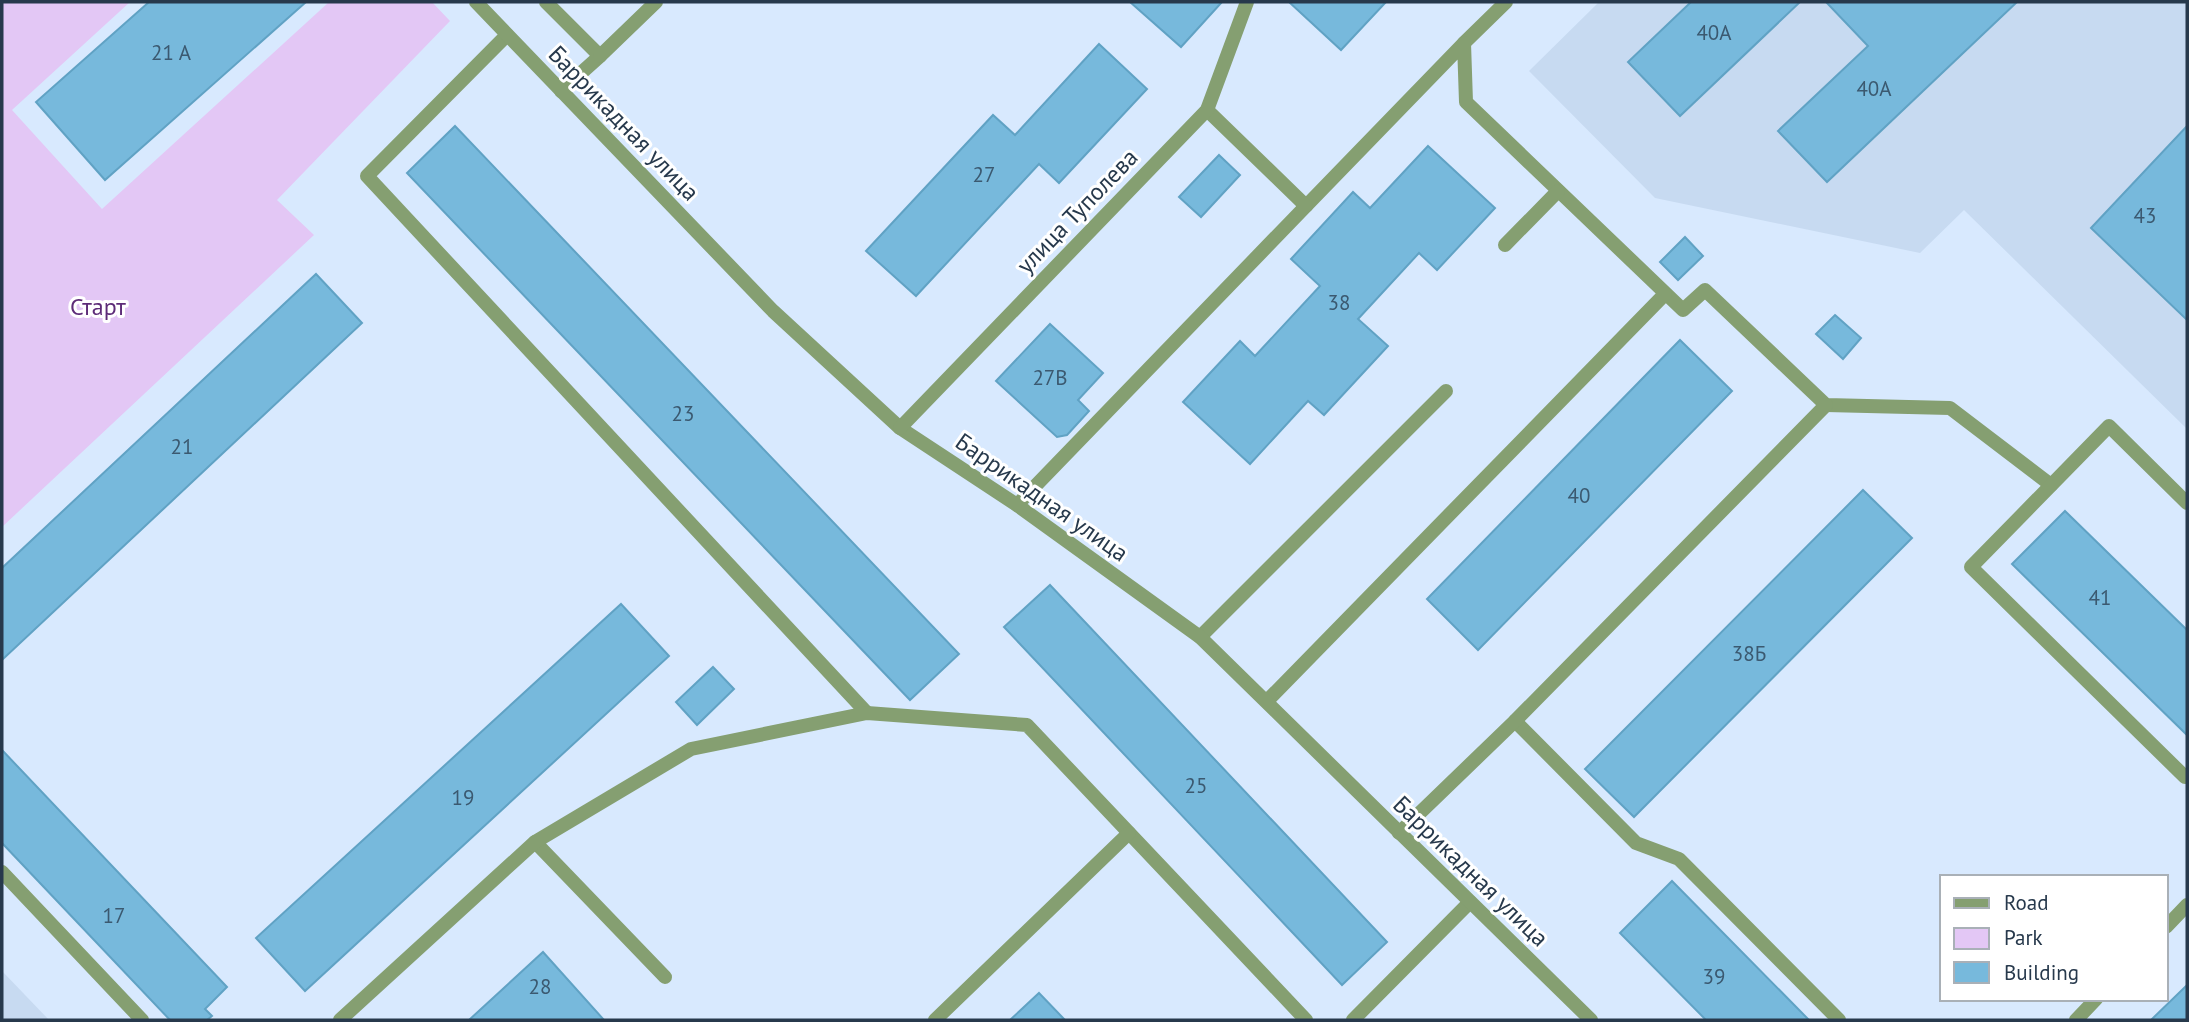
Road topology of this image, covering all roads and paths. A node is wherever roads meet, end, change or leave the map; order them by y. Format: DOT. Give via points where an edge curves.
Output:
graph roads {
  1 [pos="475,2"];
  2 [pos="546,2"];
  3 [pos="656,2"];
  4 [pos="1247,2"];
  5 [pos="1506,2"];
  6 [pos="508,35"];
  7 [pos="1464,43"];
  8 [pos="600,56"];
  9 [pos="561,91"];
  10 [pos="1207,110"];
  11 [pos="1558,191"];
  12 [pos="1306,206"];
  13 [pos="1505,245"];
  14 [pos="1665,294"];
  15 [pos="1446,391"];
  16 [pos="1826,405"];
  17 [pos="900,428"];
  18 [pos="2051,485"];
  19 [pos="2187,503"];
  20 [pos="1017,505"];
  21 [pos="1200,637"];
  22 [pos="1267,701"];
  23 [pos="867,713"];
  24 [pos="1516,721"];
  25 [pos="2185,778"];
  26 [pos="1129,833"];
  27 [pos="1399,833"];
  28 [pos="535,842"];
  29 [pos="2,872"];
  30 [pos="1470,902"];
  31 [pos="2187,905"];
  32 [pos="2168,924"];
  33 [pos="665,976"];
  34 [pos="2094,1001"];
  35 [pos="133,1017"];
  36 [pos="340,1020"];
  37 [pos="935,1020"];
  38 [pos="1306,1020"];
  39 [pos="1353,1020"];
  40 [pos="1591,1020"];
  41 [pos="1839,1020"];
  42 [pos="2076,1020"];
  1 -- 6 [label="street, Баррикадная улица"];
  2 -- 8 [label="street"];
  3 -- 8 [label="street"];
  4 -- 10 [label="street, улица Туполева"];
  5 -- 7 [label="street"];
  6 -- 9 [label="street, Баррикадная улица"];
  6 -- 23 [label="street" via="368,176"];
  7 -- 11 [label="street" via="1466,102"];
  7 -- 12 [label="street"];
  8 -- 9 [label="street"];
  9 -- 17 [label="street, Баррикадная улица" via="773,312"];
  10 -- 12 [label="street"];
  10 -- 17 [label="street, улица Туполева"];
  11 -- 13 [label="street"];
  11 -- 14 [label="street"];
  12 -- 20 [label="street"];
  14 -- 16 [label="street" via="1683,310 1705,290"];
  14 -- 22 [label="street"];
  15 -- 21 [label="street"];
  16 -- 18 [label="street" via="1950,408"];
  16 -- 24 [label="street"];
  17 -- 20 [label="street, Баррикадная улица"];
  18 -- 19 [label="street" via="2109,426"];
  18 -- 25 [label="street" via="1971,567"];
  20 -- 21 [label="street, Баррикадная улица"];
  21 -- 22 [label="street, Баррикадная улица"];
  22 -- 27 [label="street, Баррикадная улица"];
  23 -- 26 [label="street" via="1027,725"];
  23 -- 28 [label="street" via="691,749"];
  24 -- 27 [label="street"];
  24 -- 41 [label="street" via="1636,843 1679,859"];
  26 -- 37 [label="street"];
  26 -- 38 [label="street"];
  27 -- 30 [label="street, Баррикадная улица"];
  28 -- 33 [label="street"];
  28 -- 36 [label="street"];
  29 -- 35 [label="street"];
  30 -- 39 [label="street"];
  30 -- 40 [label="street, Баррикадная улица"];
  31 -- 32 [label="street"];
  34 -- 42 [label="street"];
}
